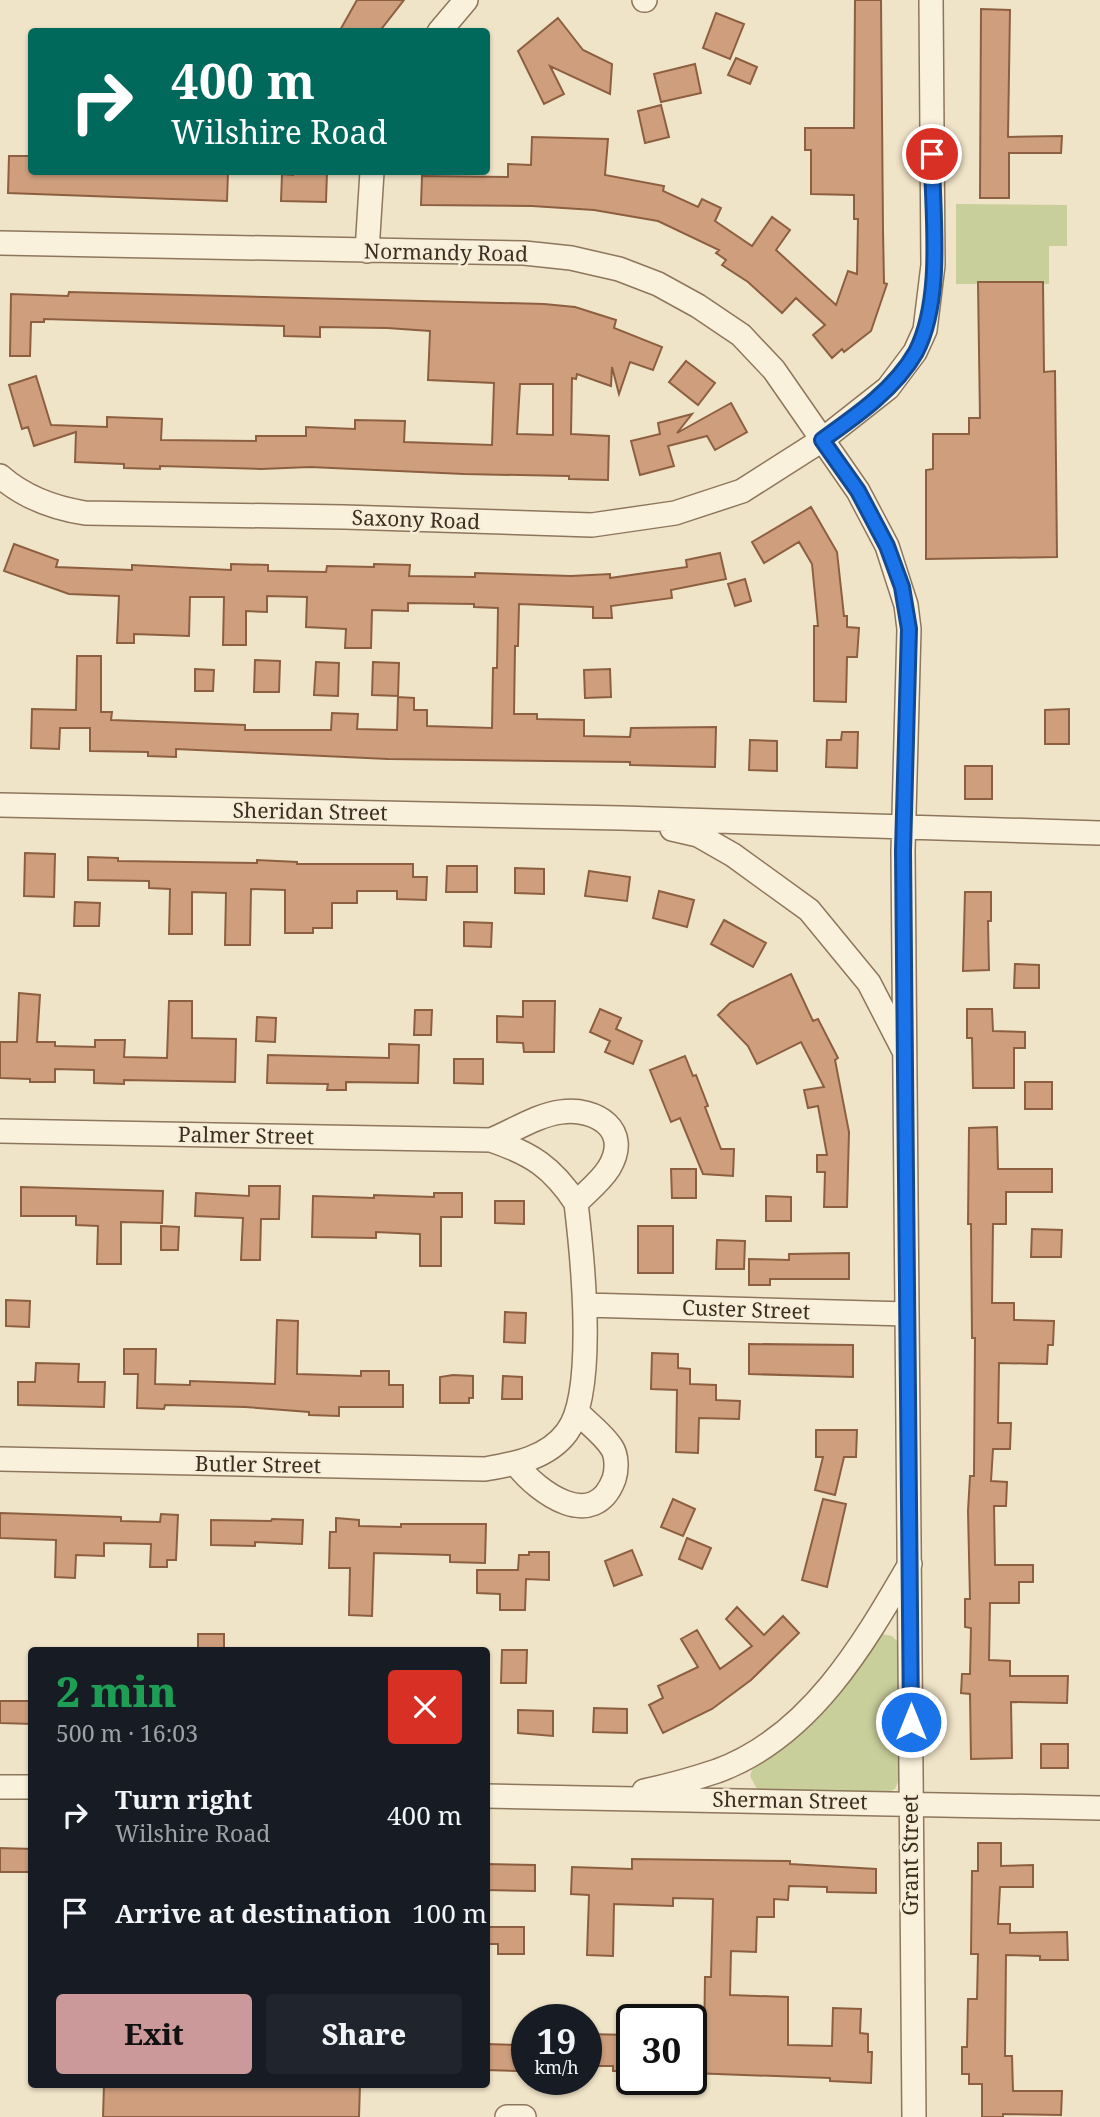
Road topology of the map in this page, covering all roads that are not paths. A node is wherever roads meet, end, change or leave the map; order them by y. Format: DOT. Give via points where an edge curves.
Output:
graph roads {
  1 [pos="466,0"];
  2 [pos="931,0"];
  3 [pos="442,28"];
  4 [pos="372,175"];
  5 [pos="0,243"];
  6 [pos="367,251"];
  7 [pos="822,440"];
  8 [pos="0,476"];
  9 [pos="0,805"];
  10 [pos="621,818"];
  11 [pos="903,827"];
  12 [pos="1100,833"];
  13 [pos="905,1054"];
  14 [pos="0,1131"];
  15 [pos="491,1140"];
  16 [pos="576,1203"];
  17 [pos="585,1305"];
  18 [pos="907,1314"];
  19 [pos="578,1413"];
  20 [pos="0,1459"];
  21 [pos="516,1464"];
  22 [pos="910,1564"];
  23 [pos="0,1787"];
  24 [pos="28,1787"];
  25 [pos="490,1796"];
  26 [pos="606,1798"];
  27 [pos="912,1803"];
  28 [pos="1100,1808"];
  29 [pos="507,2117"];
  30 [pos="524,2117"];
  31 [pos="914,2117"];
  1 -- 3 [label="street"];
  2 -- 7 [label="street, Saxony Road" via="933,265 925,330 888,388"];
  4 -- 6 [label="street"];
  5 -- 6 [label="street, Normandy Road"];
  6 -- 7 [label="street, Normandy Road" via="571,258 658,284 741,335 774,370"];
  7 -- 8 [label="street, Saxony Road" via="742,491 675,513 592,525 86,513 42,503"];
  7 -- 11 [label="street, Grant Street" via="858,491 887,546 906,605"];
  9 -- 10 [label="street, Sheridan Street"];
  10 -- 11 [label="street, Sheridan Street"];
  10 -- 13 [label="street, Sheridan Street" via="698,835 809,910 869,983"];
  11 -- 12 [label="street, Sheridan Street"];
  11 -- 13 [label="street, Grant Street"];
  13 -- 18 [label="street, Grant Street"];
  14 -- 15 [label="street, Palmer Street"];
  15 -- 16 [label="street, Palmer Street" via="533,1157"];
  15 -- 16 [label="street, Palmer Street" via="560,1112 583,1111 610,1124 615,1154 609,1168"];
  16 -- 17 [label="street"];
  17 -- 18 [label="street, Custer Street"];
  17 -- 19 [label="street, Butler Street"];
  18 -- 22 [label="street, Grant Street"];
  19 -- 21 [label="street, Butler Street" via="553,1446"];
  19 -- 21 [label="street" via="616,1458 616,1475 605,1496 590,1504 555,1499"];
  20 -- 21 [label="street, Butler Street" via="485,1469"];
  22 -- 26 [label="street, Sherman Street" via="828,1690 793,1725 718,1771"];
  22 -- 27 [label="street, Grant Street"];
  23 -- 24 [label="street"];
  25 -- 26 [label="street, Sherman Street"];
  26 -- 27 [label="street, Sherman Street"];
  27 -- 28 [label="street, Sherman Street"];
  27 -- 31 [label="street, Grant Street"];
  29 -- 30 [label="street"];
}
